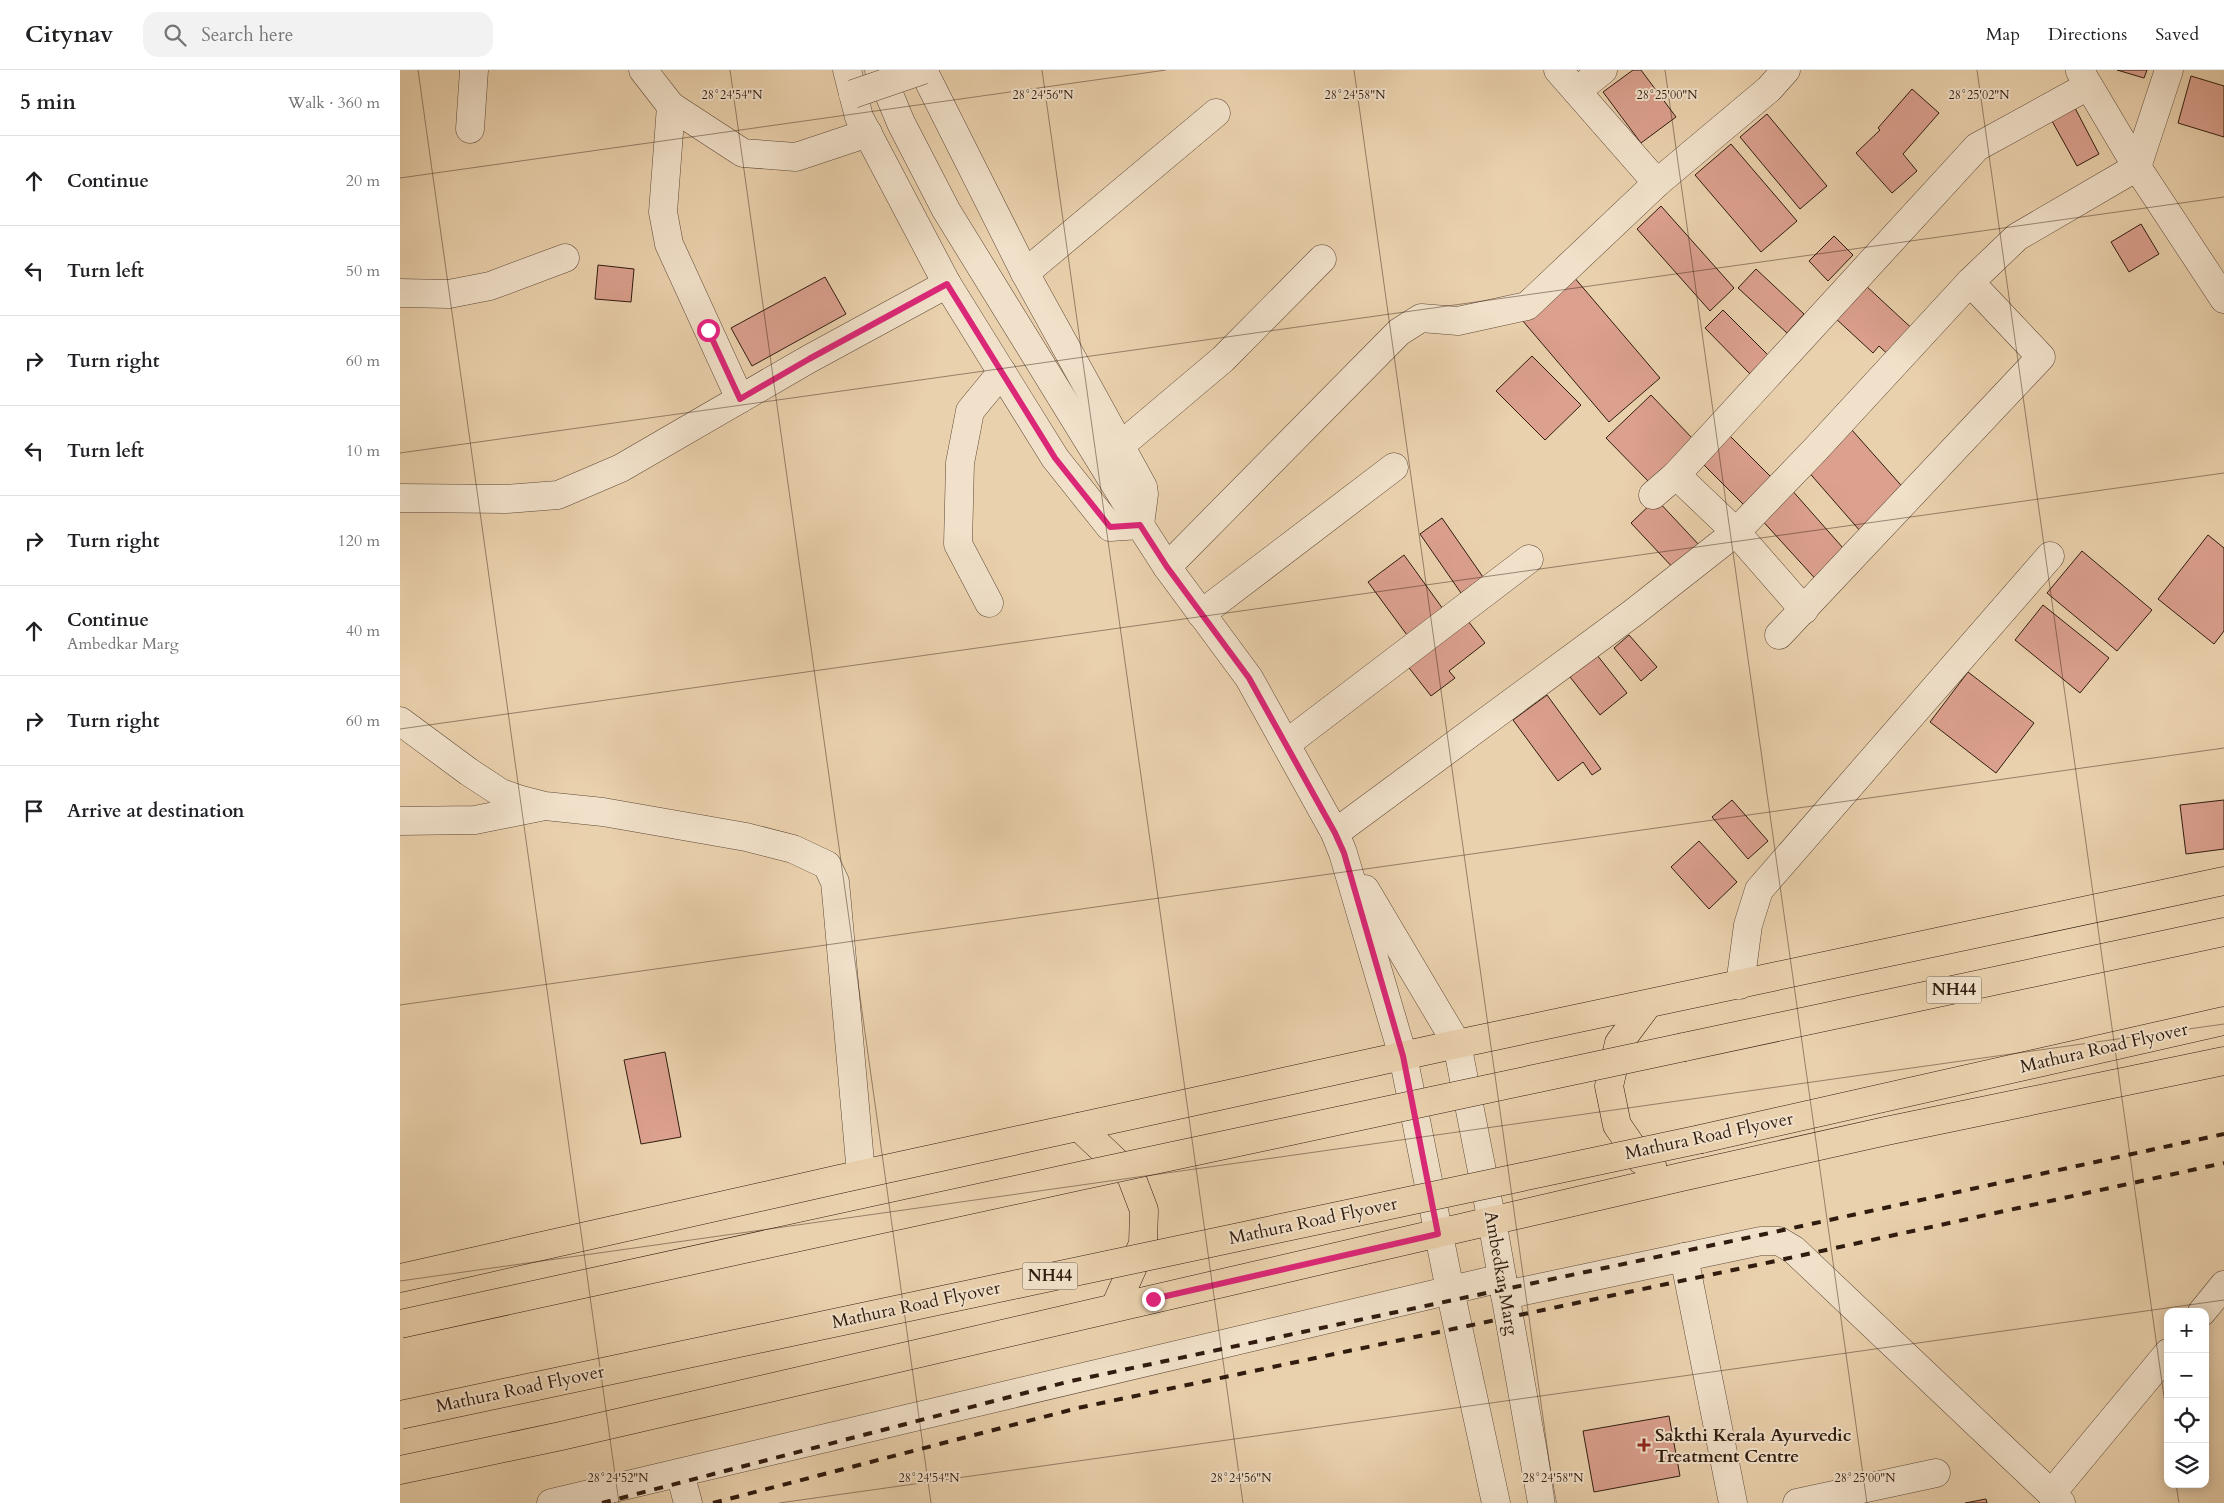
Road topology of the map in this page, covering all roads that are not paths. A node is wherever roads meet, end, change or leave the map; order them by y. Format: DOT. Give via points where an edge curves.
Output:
graph roads {
  1 [pos="474,70"];
  2 [pos="642,70"];
  3 [pos="879,70"];
  4 [pos="923,70"];
  5 [pos="1558,70"];
  6 [pos="1603,70"];
  7 [pos="1786,70"];
  8 [pos="2169,70"];
  9 [pos="2084,78"];
  10 [pos="850,82"];
  11 [pos="1577,91"];
  12 [pos="671,106"];
  13 [pos="1216,114"];
  14 [pos="470,129"];
  15 [pos="868,133"];
  16 [pos="2137,167"];
  17 [pos="1657,183"];
  18 [pos="565,258"];
  19 [pos="1322,259"];
  20 [pos="1025,273"];
  21 [pos="1970,282"];
  22 [pos="947,284"];
  23 [pos="400,293"];
  24 [pos="2224,300"];
  25 [pos="1002,372"];
  26 [pos="740,399"];
  27 [pos="1120,446"];
  28 [pos="1394,467"];
  29 [pos="1676,474"];
  30 [pos="1653,495"];
  31 [pos="400,498"];
  32 [pos="1140,525"];
  33 [pos="1736,532"];
  34 [pos="2050,556"];
  35 [pos="1529,559"];
  36 [pos="1167,567"];
  37 [pos="989,603"];
  38 [pos="1804,610"];
  39 [pos="1201,614"];
  40 [pos="1779,635"];
  41 [pos="400,721"];
  42 [pos="1286,744"];
  43 [pos="545,806"];
  44 [pos="400,821"];
  45 [pos="1339,843"];
  46 [pos="2224,881"];
  47 [pos="2224,932"];
  48 [pos="1740,985"];
  49 [pos="1648,1004"];
  50 [pos="2224,1020"];
  51 [pos="1457,1044"];
  52 [pos="1403,1056"];
  53 [pos="2224,1061"];
  54 [pos="1079,1127"];
  55 [pos="1886,1131"];
  56 [pos="861,1174"];
  57 [pos="1681,1177"];
  58 [pos="1493,1226"];
  59 [pos="1438,1234"];
  60 [pos="1684,1257"];
  61 [pos="400,1278"];
  62 [pos="2224,1285"];
  63 [pos="1503,1286"];
  64 [pos="1450,1290"];
  65 [pos="1115,1307"];
  66 [pos="2205,1308"];
  67 [pos="400,1324"];
  68 [pos="2164,1358"];
  69 [pos="400,1415"];
  70 [pos="400,1470"];
  71 [pos="680,1473"];
  72 [pos="1936,1473"];
  73 [pos="2056,1498"];
  74 [pos="551,1503"];
  75 [pos="688,1503"];
  76 [pos="1496,1503"];
  77 [pos="1542,1503"];
  78 [pos="1733,1503"];
  79 [pos="1796,1503"];
  1 -- 14 [label="street"];
  2 -- 12 [label="street"];
  3 -- 32 [label="street" via="901,123 946,210"];
  4 -- 10 [label="street, bridge"];
  4 -- 20 [label="street"];
  5 -- 11 [label="street"];
  6 -- 11 [label="street"];
  7 -- 17 [label="street" via="1769,89"];
  8 -- 16 [label="street"];
  9 -- 16 [label="street"];
  9 -- 29 [label="street" via="1977,148"];
  10 -- 15 [label="street" via="859,117"];
  11 -- 17 [label="street"];
  12 -- 15 [label="street" via="743,153 796,157"];
  12 -- 26 [label="street" via="663,212 669,244"];
  13 -- 20 [label="street"];
  15 -- 22 [label="street"];
  16 -- 21 [label="street" via="2017,237"];
  16 -- 24 [label="street"];
  17 -- 36 [label="street" via="1527,306 1458,321 1422,318 1399,332"];
  18 -- 23 [label="street" via="490,286 449,294"];
  19 -- 27 [label="street" via="1223,359"];
  20 -- 27 [label="street"];
  21 -- 33 [label="street"];
  21 -- 38 [label="street" via="2041,357"];
  22 -- 25 [label="street"];
  22 -- 26 [label="street"];
  25 -- 32 [label="street" via="1055,458 1110,527"];
  25 -- 37 [label="street" via="970,411 960,463 958,544"];
  26 -- 31 [label="street" via="621,468 558,495 506,499"];
  27 -- 32 [label="street" via="1143,487"];
  28 -- 39 [label="street"];
  29 -- 30 [label="street"];
  29 -- 33 [label="street"];
  32 -- 36 [label="street"];
  33 -- 38 [label="street"];
  33 -- 45 [label="street"];
  34 -- 48 [label="street" via="1759,890 1748,925"];
  35 -- 42 [label="street"];
  36 -- 39 [label="street"];
  38 -- 40 [label="street"];
  39 -- 42 [label="street" via="1249,678"];
  41 -- 43 [label="street" via="501,793"];
  42 -- 45 [label="street"];
  43 -- 44 [label="street" via="475,820"];
  43 -- 56 [label="street" via="603,812 746,837 793,849 827,865 835,882"];
  45 -- 51 [label="street, Ambedkar Marg"];
  45 -- 52 [label="street"];
  46 -- 48 [label="main road"];
  47 -- 67 [label="main road, NH44, bridge"];
  48 -- 49 [label="main road"];
  49 -- 51 [label="main road"];
  49 -- 57 [label="main road" via="1619,1043 1609,1086 1617,1125 1641,1160"];
  50 -- 69 [label="main road, Mathura Road Flyover / NH44, bridge" via="1701,1139"];
  51 -- 52 [label="main road"];
  51 -- 58 [label="street, Ambedkar Marg"];
  52 -- 54 [label="main road"];
  52 -- 59 [label="street"];
  53 -- 55 [label="main road"];
  54 -- 56 [label="main road"];
  54 -- 65 [label="main road" via="1131,1176 1144,1210 1143,1244"];
  55 -- 57 [label="main road"];
  55 -- 58 [label="main road" via="1816,1164 1650,1201"];
  56 -- 61 [label="main road"];
  57 -- 58 [label="main road"];
  58 -- 59 [label="main road"];
  58 -- 63 [label="street, Ambedkar Marg"];
  59 -- 64 [label="street"];
  59 -- 65 [label="main road"];
  60 -- 63 [label="street"];
  60 -- 73 [label="street" via="1760,1241 1779,1241 1794,1250"];
  60 -- 78 [label="street"];
  62 -- 66 [label="street"];
  63 -- 64 [label="street"];
  63 -- 77 [label="street, Ambedkar Marg"];
  64 -- 71 [label="street"];
  64 -- 76 [label="street"];
  65 -- 70 [label="main road" via="561,1436"];
  68 -- 73 [label="street"];
  71 -- 74 [label="street"];
  71 -- 75 [label="street"];
  72 -- 79 [label="street"];
}
